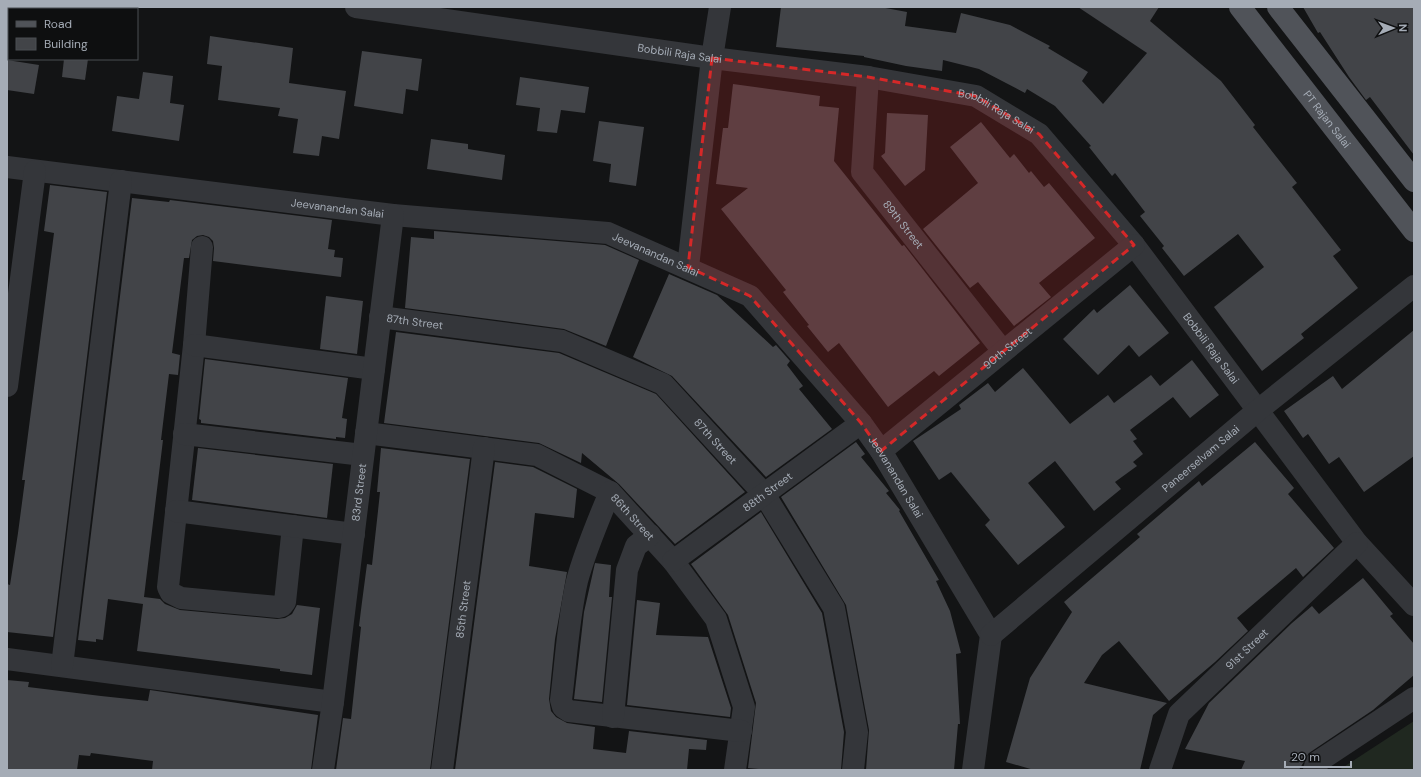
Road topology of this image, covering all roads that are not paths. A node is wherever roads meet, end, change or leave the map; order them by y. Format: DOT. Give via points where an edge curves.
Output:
graph roads {
  1 [pos="356,7"];
  2 [pos="720,7"];
  3 [pos="1240,7"];
  4 [pos="1278,7"];
  5 [pos="712,58"];
  6 [pos="868,77"];
  7 [pos="7,167"];
  8 [pos="35,171"];
  9 [pos="121,181"];
  10 [pos="1414,182"];
  11 [pos="393,215"];
  12 [pos="1414,231"];
  13 [pos="1134,245"];
  14 [pos="202,247"];
  15 [pos="688,267"];
  16 [pos="1414,286"];
  17 [pos="380,316"];
  18 [pos="194,344"];
  19 [pos="1003,351"];
  20 [pos="374,369"];
  21 [pos="7,386"];
  22 [pos="1257,411"];
  23 [pos="861,422"];
  24 [pos="366,433"];
  25 [pos="184,434"];
  26 [pos="484,448"];
  27 [pos="882,451"];
  28 [pos="363,455"];
  29 [pos="610,492"];
  30 [pos="764,494"];
  31 [pos="176,511"];
  32 [pos="292,526"];
  33 [pos="354,534"];
  34 [pos="650,535"];
  35 [pos="1357,543"];
  36 [pos="673,561"];
  37 [pos="1414,604"];
  38 [pos="992,635"];
  39 [pos="7,659"];
  40 [pos="62,666"];
  41 [pos="1414,698"];
  42 [pos="333,702"];
  43 [pos="613,717"];
  44 [pos="741,731"];
  45 [pos="323,770"];
  46 [pos="442,770"];
  47 [pos="735,770"];
  48 [pos="853,770"];
  49 [pos="973,770"];
  50 [pos="1160,770"];
  51 [pos="1314,770"];
  1 -- 5 [label="street, Bobbili Raja Salai"];
  2 -- 5 [label="street"];
  3 -- 12 [label="main road, PT Rajan Salai"];
  4 -- 10 [label="main road"];
  5 -- 6 [label="street, Bobbili Raja Salai"];
  5 -- 15 [label="street"];
  6 -- 13 [label="street, Bobbili Raja Salai" via="976,96 1039,134"];
  6 -- 19 [label="street, 89th Street" via="862,172"];
  7 -- 8 [label="street, Jeevanandan Salai"];
  8 -- 9 [label="street, Jeevanandan Salai"];
  8 -- 21 [label="street"];
  9 -- 11 [label="street, Jeevanandan Salai"];
  9 -- 40 [label="street"];
  11 -- 15 [label="street, Jeevanandan Salai" via="608,233"];
  11 -- 17 [label="street, 83rd Street"];
  13 -- 19 [label="street, 90th Street"];
  13 -- 22 [label="street, Bobbili Raja Salai"];
  14 -- 18 [label="street"];
  15 -- 23 [label="street, Jeevanandan Salai" via="750,296"];
  16 -- 22 [label="street, Paneerselvam Salai"];
  17 -- 20 [label="street, 83rd Street"];
  17 -- 30 [label="street, 87th Street" via="562,341 663,384"];
  18 -- 20 [label="street"];
  18 -- 25 [label="street"];
  19 -- 27 [label="street, 90th Street"];
  20 -- 24 [label="street, 83rd Street"];
  22 -- 35 [label="street, Bobbili Raja Salai"];
  22 -- 38 [label="street, Paneerselvam Salai"];
  23 -- 27 [label="street, Jeevanandan Salai"];
  23 -- 30 [label="street, 88th Street"];
  24 -- 26 [label="street, 86th Street"];
  24 -- 28 [label="street, 83rd Street"];
  25 -- 28 [label="street"];
  25 -- 31 [label="street"];
  26 -- 29 [label="street, 86th Street" via="537,455"];
  26 -- 46 [label="street, 85th Street"];
  27 -- 38 [label="street, Jeevanandan Salai"];
  28 -- 33 [label="street, 83rd Street"];
  29 -- 34 [label="street, 86th Street"];
  29 -- 43 [label="street" via="587,548 578,580 561,700 563,707 569,711"];
  30 -- 36 [label="street, 88th Street"];
  30 -- 48 [label="street, 87th Street" via="834,608 858,732"];
  31 -- 32 [label="street"];
  31 -- 32 [label="street" via="168,587 171,593 181,598 282,606 285,602"];
  32 -- 33 [label="street"];
  33 -- 42 [label="street, 83rd Street"];
  34 -- 36 [label="street, 86th Street"];
  34 -- 43 [label="street" via="636,546 627,570"];
  35 -- 37 [label="street, Bobbili Raja Salai"];
  35 -- 50 [label="street, 91st Street" via="1179,714"];
  36 -- 44 [label="street, 86th Street" via="716,619 744,708"];
  38 -- 49 [label="street"];
  39 -- 40 [label="street"];
  40 -- 42 [label="street"];
  41 -- 51 [label="street" via="1316,764"];
  42 -- 45 [label="street, 83rd Street"];
  43 -- 44 [label="street"];
  44 -- 47 [label="street, 86th Street"];
}
